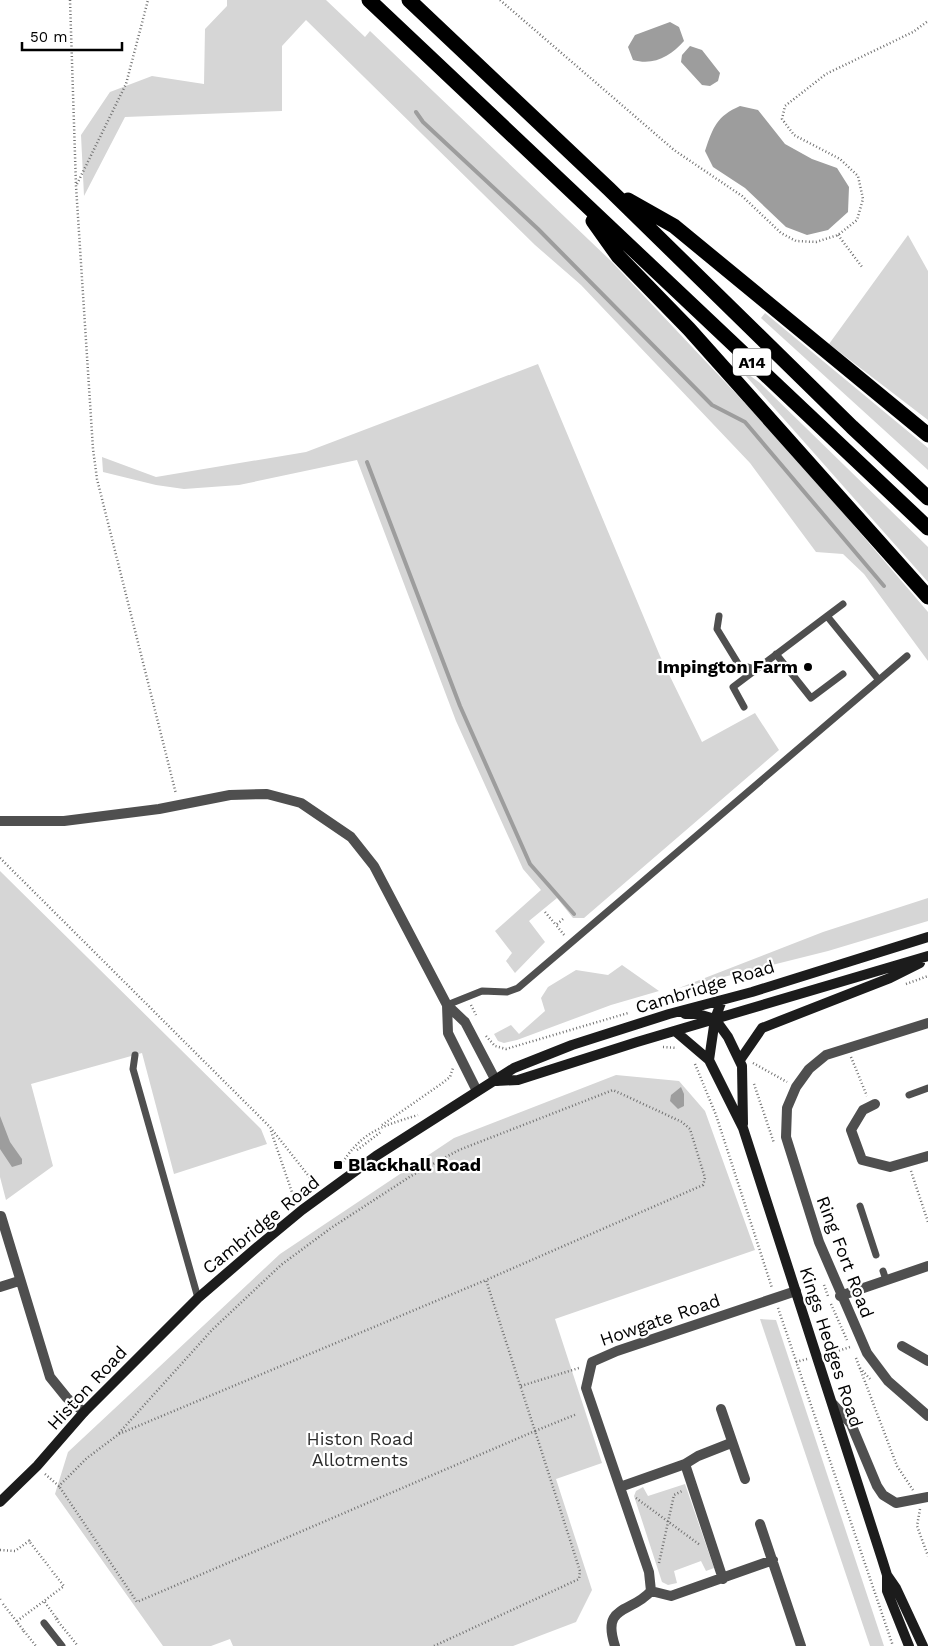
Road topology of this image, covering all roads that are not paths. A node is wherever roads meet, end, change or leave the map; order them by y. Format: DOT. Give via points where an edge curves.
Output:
graph roads {
  1 [pos="369,0"];
  2 [pos="409,0"];
  3 [pos="610,189"];
  4 [pos="575,196"];
  5 [pos="928,435"];
  6 [pos="928,498"];
  7 [pos="928,528"];
  8 [pos="928,597"];
  9 [pos="843,604"];
  10 [pos="719,616"];
  11 [pos="827,616"];
  12 [pos="776,654"];
  13 [pos="907,656"];
  14 [pos="756,669"];
  15 [pos="843,674"];
  16 [pos="879,680"];
  17 [pos="744,707"];
  18 [pos="0,821"];
  19 [pos="928,937"];
  20 [pos="928,957"];
  21 [pos="722,1000"];
  22 [pos="447,1005"];
  23 [pos="669,1014"];
  24 [pos="715,1019"];
  25 [pos="928,1023"];
  26 [pos="674,1031"];
  27 [pos="135,1055"];
  28 [pos="708,1060"];
  29 [pos="740,1060"];
  30 [pos="496,1081"];
  31 [pos="928,1088"];
  32 [pos="477,1091"];
  33 [pos="909,1095"];
  34 [pos="873,1105"];
  35 [pos="743,1128"];
  36 [pos="928,1156"];
  37 [pos="860,1206"];
  38 [pos="1,1216"];
  39 [pos="876,1255"];
  40 [pos="928,1266"];
  41 [pos="19,1281"];
  42 [pos="0,1287"];
  43 [pos="796,1291"];
  44 [pos="840,1296"];
  45 [pos="198,1298"];
  46 [pos="902,1346"];
  47 [pos="928,1362"];
  48 [pos="833,1404"];
  49 [pos="721,1409"];
  50 [pos="84,1412"];
  51 [pos="928,1416"];
  52 [pos="731,1444"];
  53 [pos="685,1464"];
  54 [pos="745,1479"];
  55 [pos="620,1487"];
  56 [pos="924,1501"];
  57 [pos="0,1502"];
  58 [pos="760,1524"];
  59 [pos="773,1560"];
  60 [pos="887,1575"];
  61 [pos="723,1579"];
  62 [pos="651,1591"];
  63 [pos="44,1623"];
  64 [pos="62,1646"];
  65 [pos="615,1646"];
  66 [pos="801,1646"];
  67 [pos="909,1646"];
  68 [pos="922,1646"];
  1 -- 4 [label="highway, A14"];
  2 -- 3 [label="highway, A14"];
  3 -- 5 [label="highway, A14" via="674,226"];
  3 -- 6 [label="highway, A14"];
  4 -- 7 [label="highway, A14"];
  4 -- 8 [label="highway" via="618,256 689,329"];
  9 -- 11 [label="lane"];
  10 -- 14 [label="lane" via="717,629 738,665"];
  11 -- 12 [label="lane"];
  11 -- 16 [label="lane"];
  12 -- 14 [label="lane"];
  12 -- 15 [label="lane" via="811,698"];
  13 -- 16 [label="lane"];
  14 -- 17 [label="lane" via="733,687"];
  16 -- 22 [label="lane" via="518,988 506,992 482,991"];
  18 -- 22 [label="street" via="64,821 230,795 267,794 301,803 351,837 374,866"];
  19 -- 21 [label="main road, Cambridge Road"];
  20 -- 24 [label="main road, Cambridge Road"];
  20 -- 29 [label="main road, Cambridge Road" via="890,978 762,1028"];
  21 -- 23 [label="main road, Cambridge Road"];
  21 -- 24 [label="main road"];
  22 -- 30 [label="street" via="465,1022"];
  22 -- 32 [label="street" via="448,1033"];
  23 -- 24 [label="main road" via="698,1014"];
  23 -- 30 [label="main road, Cambridge Road" via="572,1045 514,1068"];
  24 -- 26 [label="main road, Cambridge Road"];
  24 -- 28 [label="main road"];
  24 -- 29 [label="main road, Kings Hedges Road"];
  25 -- 44 [label="street, Ring Fort Road" via="826,1055 809,1069 787,1108 786,1137 819,1242"];
  26 -- 28 [label="main road, Kings Hedges Road"];
  26 -- 30 [label="main road, Cambridge Road" via="518,1080"];
  27 -- 45 [label="lane" via="133,1069"];
  28 -- 35 [label="main road, Kings Hedges Road"];
  29 -- 35 [label="main road, Kings Hedges Road"];
  30 -- 32 [label="main road, Cambridge Road"];
  31 -- 33 [label="lane"];
  32 -- 45 [label="main road, Cambridge Road" via="391,1145 302,1210"];
  34 -- 36 [label="street" via="863,1110 851,1130 862,1160 890,1167"];
  35 -- 43 [label="main road, Kings Hedges Road"];
  37 -- 39 [label="lane"];
  38 -- 41 [label="street"];
  40 -- 44 [label="street" via="884,1275"];
  41 -- 42 [label="street"];
  41 -- 50 [label="street" via="50,1376 67,1398"];
  43 -- 48 [label="main road, Kings Hedges Road"];
  43 -- 55 [label="street, Howgate Road" via="592,1362 586,1388"];
  44 -- 51 [label="street, Ring Fort Road" via="873,1363 888,1381"];
  45 -- 50 [label="main road, Histon Road"];
  46 -- 47 [label="street"];
  48 -- 56 [label="street" via="851,1424 883,1495 896,1503"];
  48 -- 60 [label="main road, Kings Hedges Road"];
  49 -- 52 [label="street"];
  50 -- 57 [label="main road, Histon Road"];
  52 -- 53 [label="street"];
  52 -- 54 [label="street"];
  53 -- 55 [label="street"];
  53 -- 61 [label="street"];
  55 -- 62 [label="street, Howgate Road" via="650,1572"];
  58 -- 59 [label="street"];
  59 -- 61 [label="street"];
  59 -- 66 [label="street"];
  60 -- 67 [label="main road, Kings Hedges Road" via="887,1591"];
  60 -- 68 [label="main road, Kings Hedges Road"];
  61 -- 62 [label="street" via="671,1596"];
  62 -- 65 [label="street" via="612,1619 610,1632"];
  63 -- 64 [label="lane"];
}
